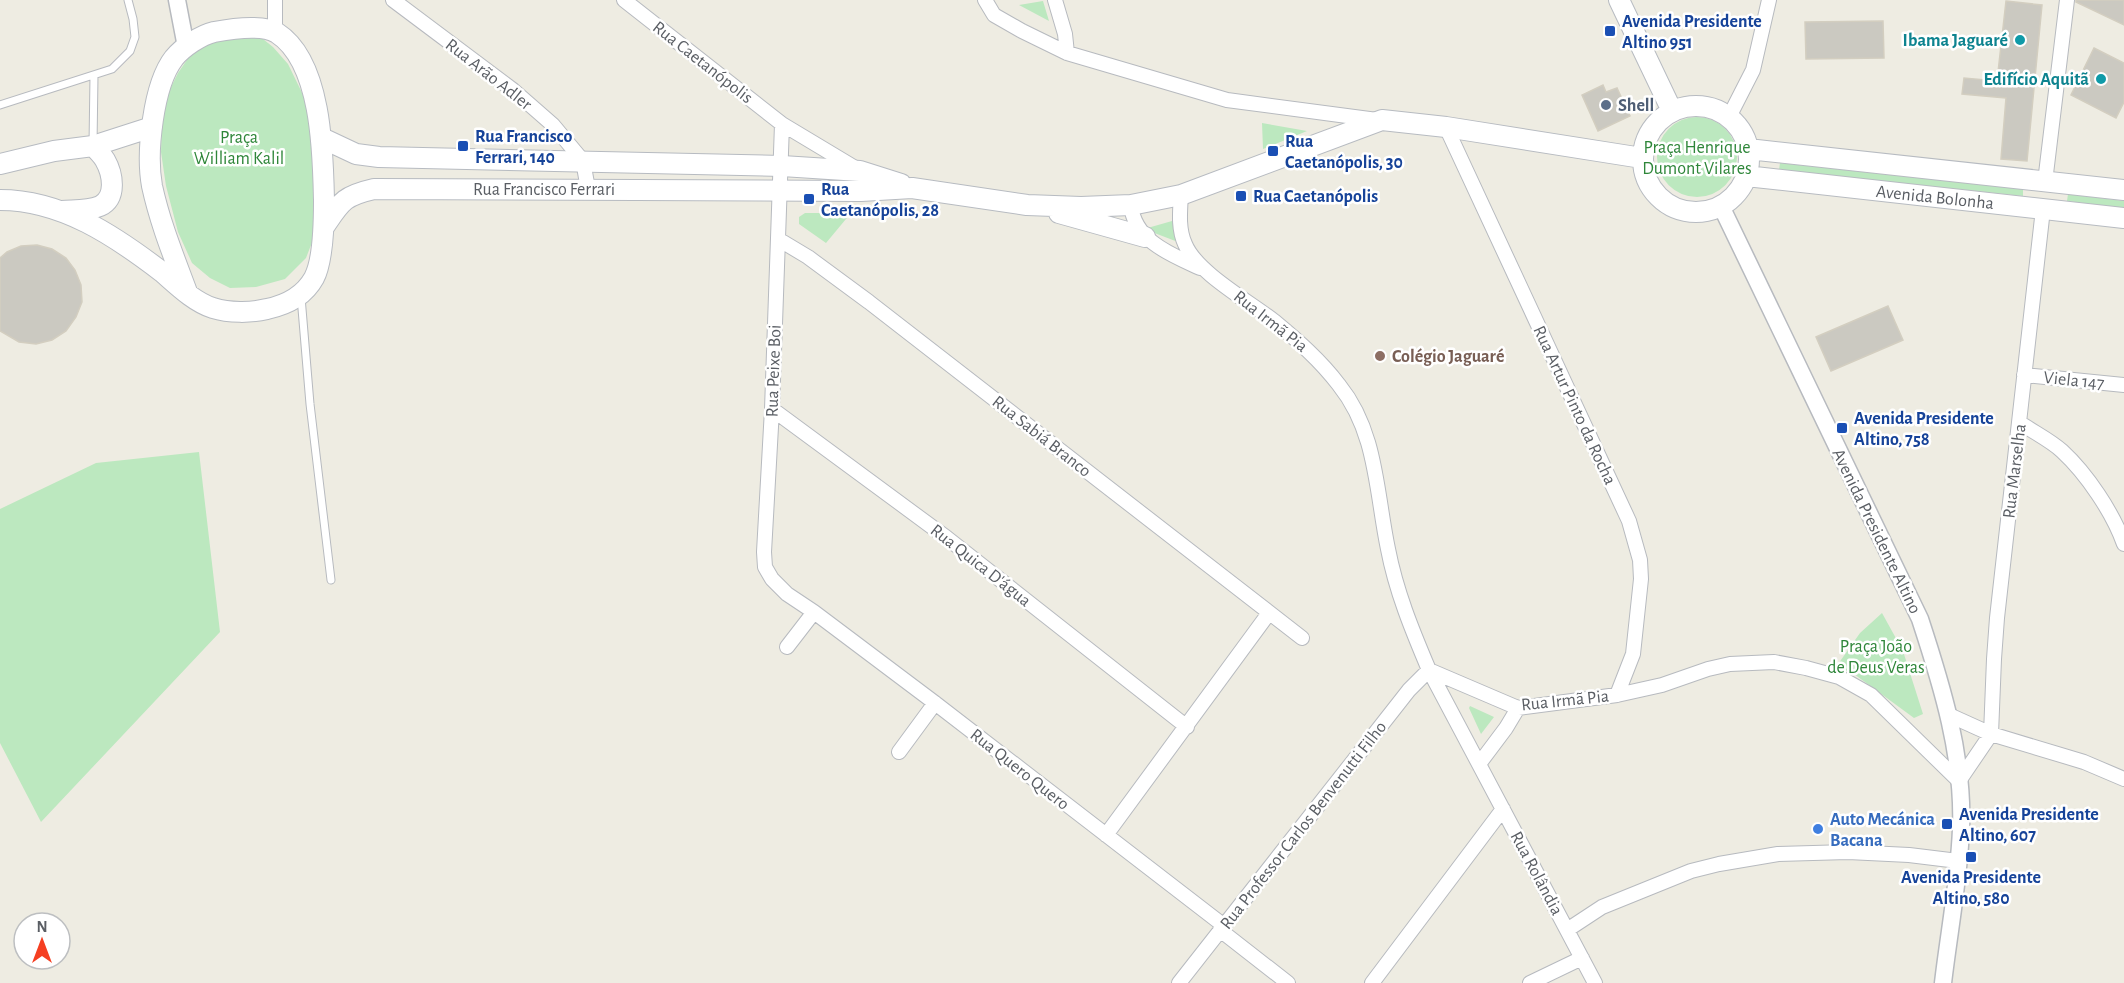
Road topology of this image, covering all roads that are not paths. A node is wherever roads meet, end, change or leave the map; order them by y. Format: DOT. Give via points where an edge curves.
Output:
graph roads {
  1 [pos="128,0"];
  2 [pos="177,0"];
  3 [pos="275,0"];
  4 [pos="393,0"];
  5 [pos="624,0"];
  6 [pos="985,0"];
  7 [pos="1055,0"];
  8 [pos="1619,0"];
  9 [pos="1769,0"];
  10 [pos="2067,0"];
  11 [pos="275,32"];
  12 [pos="186,47"];
  13 [pos="1067,53"];
  14 [pos="94,76"];
  15 [pos="0,105"];
  16 [pos="1672,111"];
  17 [pos="1728,117"];
  18 [pos="1382,120"];
  19 [pos="782,124"];
  20 [pos="152,127"];
  21 [pos="1446,127"];
  22 [pos="322,138"];
  23 [pos="93,146"];
  24 [pos="1748,149"];
  25 [pos="1642,158"];
  26 [pos="583,161"];
  27 [pos="0,164"];
  28 [pos="782,166"];
  29 [pos="860,171"];
  30 [pos="1746,176"];
  31 [pos="2045,182"];
  32 [pos="912,188"];
  33 [pos="588,189"];
  34 [pos="781,190"];
  35 [pos="2124,190"];
  36 [pos="1181,195"];
  37 [pos="0,200"];
  38 [pos="1027,205"];
  39 [pos="1131,205"];
  40 [pos="1720,206"];
  41 [pos="2043,209"];
  42 [pos="60,211"];
  43 [pos="2124,218"];
  44 [pos="324,227"];
  45 [pos="1145,237"];
  46 [pos="778,239"];
  47 [pos="1208,272"];
  48 [pos="187,292"];
  49 [pos="301,294"];
  50 [pos="2024,375"];
  51 [pos="2124,385"];
  52 [pos="772,409"];
  53 [pos="2019,422"];
  54 [pos="2124,544"];
  55 [pos="764,552"];
  56 [pos="331,580"];
  57 [pos="814,612"];
  58 [pos="1269,613"];
  59 [pos="1302,639"];
  60 [pos="787,647"];
  61 [pos="1429,669"];
  62 [pos="1617,695"];
  63 [pos="935,703"];
  64 [pos="1518,708"];
  65 [pos="1949,715"];
  66 [pos="1187,727"];
  67 [pos="1991,734"];
  68 [pos="899,752"];
  69 [pos="1479,764"];
  70 [pos="2124,779"];
  71 [pos="1959,781"];
  72 [pos="1503,809"];
  73 [pos="1106,834"];
  74 [pos="1958,861"];
  75 [pos="1221,928"];
  76 [pos="1567,930"];
  77 [pos="1582,958"];
  78 [pos="1179,983"];
  79 [pos="1288,983"];
  80 [pos="1372,983"];
  81 [pos="1530,983"];
  82 [pos="1595,983"];
  83 [pos="1943,983"];
  1 -- 14 [label="lane" via="135,37 130,51 112,69"];
  2 -- 12 [label="street"];
  3 -- 11 [label="street"];
  4 -- 26 [label="street, Rua Arão Adler" via="513,90 553,125"];
  5 -- 19 [label="street, Rua Caetanópolis"];
  6 -- 13 [label="street" via="994,15"];
  7 -- 13 [label="street"];
  8 -- 16 [label="main road"];
  9 -- 17 [label="street" via="1753,70"];
  10 -- 31 [label="street"];
  11 -- 12 [label="main road" via="234,28 210,33"];
  11 -- 22 [label="main road" via="289,44 304,68"];
  12 -- 20 [label="main road" via="173,59 163,81"];
  13 -- 18 [label="street" via="1227,100"];
  14 -- 15 [label="lane"];
  14 -- 23 [label="lane"];
  16 -- 17 [label="main road" via="1701,106"];
  16 -- 25 [label="main road" via="1650,130"];
  17 -- 24 [label="main road" via="1741,131"];
  18 -- 21 [label="main road"];
  18 -- 36 [label="main road, Rua Caetanópolis"];
  19 -- 28 [label="street"];
  19 -- 29 [label="street, Rua Caetanópolis"];
  20 -- 23 [label="main road"];
  20 -- 48 [label="main road" via="152,183"];
  21 -- 25 [label="main road"];
  21 -- 62 [label="street, Rua Artur Pinto da Rocha" via="1629,521 1641,579 1633,654"];
  22 -- 26 [label="main road, Rua Francisco Ferrari" via="356,154 379,157"];
  22 -- 44 [label="main road"];
  23 -- 27 [label="main road"];
  23 -- 42 [label="main road" via="105,159 111,174 110,197 101,206"];
  24 -- 30 [label="main road"];
  24 -- 31 [label="main road, Avenida Bolonha"];
  25 -- 40 [label="main road" via="1646,180 1667,204 1688,212"];
  26 -- 28 [label="main road, Rua Francisco Ferrari"];
  26 -- 33 [label="street, Rua Arão Adler"];
  28 -- 29 [label="main road, Rua Caetanópolis"];
  28 -- 34 [label="street"];
  29 -- 32 [label="main road, Rua Caetanópolis"];
  30 -- 40 [label="main road" via="1736,193"];
  30 -- 41 [label="main road, Avenida Bolonha"];
  31 -- 35 [label="main road, Avenida Bolonha"];
  32 -- 34 [label="main road, Rua Caetanópolis"];
  32 -- 38 [label="main road, Rua Caetanópolis"];
  33 -- 34 [label="main road, Rua Francisco Ferrari"];
  33 -- 44 [label="main road, Rua Francisco Ferrari" via="374,189 355,193 341,202"];
  34 -- 46 [label="street, Rua Peixe Boi"];
  36 -- 39 [label="main road, Rua Caetanópolis"];
  36 -- 47 [label="street, Rua Irmã Pia" via="1185,244"];
  37 -- 42 [label="main road"];
  38 -- 39 [label="main road, Rua Caetanópolis"];
  38 -- 45 [label="main road"];
  39 -- 45 [label="street, Rua Irmã Pia" via="1134,223"];
  40 -- 65 [label="street, Avenida Presidente Altino" via="1920,619"];
  41 -- 43 [label="main road, Avenida Bolonha"];
  41 -- 50 [label="street, Rua Marselha"];
  42 -- 48 [label="main road" via="114,238"];
  44 -- 49 [label="main road" via="315,277"];
  45 -- 47 [label="street, Rua Irmã Pia" via="1172,256"];
  46 -- 52 [label="street, Rua Peixe Boi"];
  46 -- 58 [label="street, Rua Sabiá Branco" via="869,302"];
  47 -- 61 [label="street, Rua Irmã Pia" via="1314,355 1357,414 1371,448 1388,550 1405,612"];
  48 -- 49 [label="main road" via="215,309 243,312 285,304"];
  49 -- 56 [label="lane"];
  50 -- 51 [label="street, Viela 147"];
  50 -- 53 [label="street, Rua Marselha"];
  52 -- 55 [label="street, Rua Peixe Boi"];
  52 -- 66 [label="street, Rua Quica D'água" via="947,538"];
  53 -- 54 [label="street" via="2062,451 2081,472 2103,502"];
  53 -- 67 [label="street, Rua Marselha" via="1997,618"];
  55 -- 57 [label="street, Rua Quero Quero" via="765,567 772,579"];
  57 -- 60 [label="street"];
  57 -- 63 [label="street, Rua Quero Quero"];
  58 -- 59 [label="street, Rua Sabiá Branco"];
  58 -- 66 [label="street"];
  61 -- 64 [label="street, Rua Irmã Pia"];
  61 -- 69 [label="street, Rua Rolândia"];
  61 -- 75 [label="street, Rua Professor Carlos Benvenutti Filho"];
  62 -- 64 [label="street, Rua Irmã Pia"];
  62 -- 71 [label="street, Rua Irmã Pia" via="1730,664 1774,662 1806,668 1839,677 1871,695"];
  63 -- 68 [label="street"];
  63 -- 73 [label="street, Rua Quero Quero"];
  64 -- 69 [label="street"];
  65 -- 67 [label="street"];
  65 -- 71 [label="street, Avenida Presidente Altino"];
  66 -- 73 [label="street"];
  67 -- 70 [label="street" via="2084,762"];
  67 -- 71 [label="street"];
  69 -- 72 [label="street, Rua Rolândia"];
  71 -- 74 [label="street, Avenida Presidente Altino" via="1962,827"];
  72 -- 76 [label="street, Rua Rolândia"];
  72 -- 80 [label="street"];
  73 -- 75 [label="street, Rua Quero Quero"];
  74 -- 76 [label="street" via="1848,852 1778,854 1719,864 1691,871 1602,908"];
  74 -- 83 [label="street, Avenida Presidente Altino"];
  75 -- 78 [label="street, Rua Professor Carlos Benvenutti Filho"];
  75 -- 79 [label="street, Rua Quero Quero"];
  76 -- 77 [label="street, Rua Rolândia"];
  77 -- 81 [label="street"];
  77 -- 82 [label="street, Rua Rolândia"];
}
